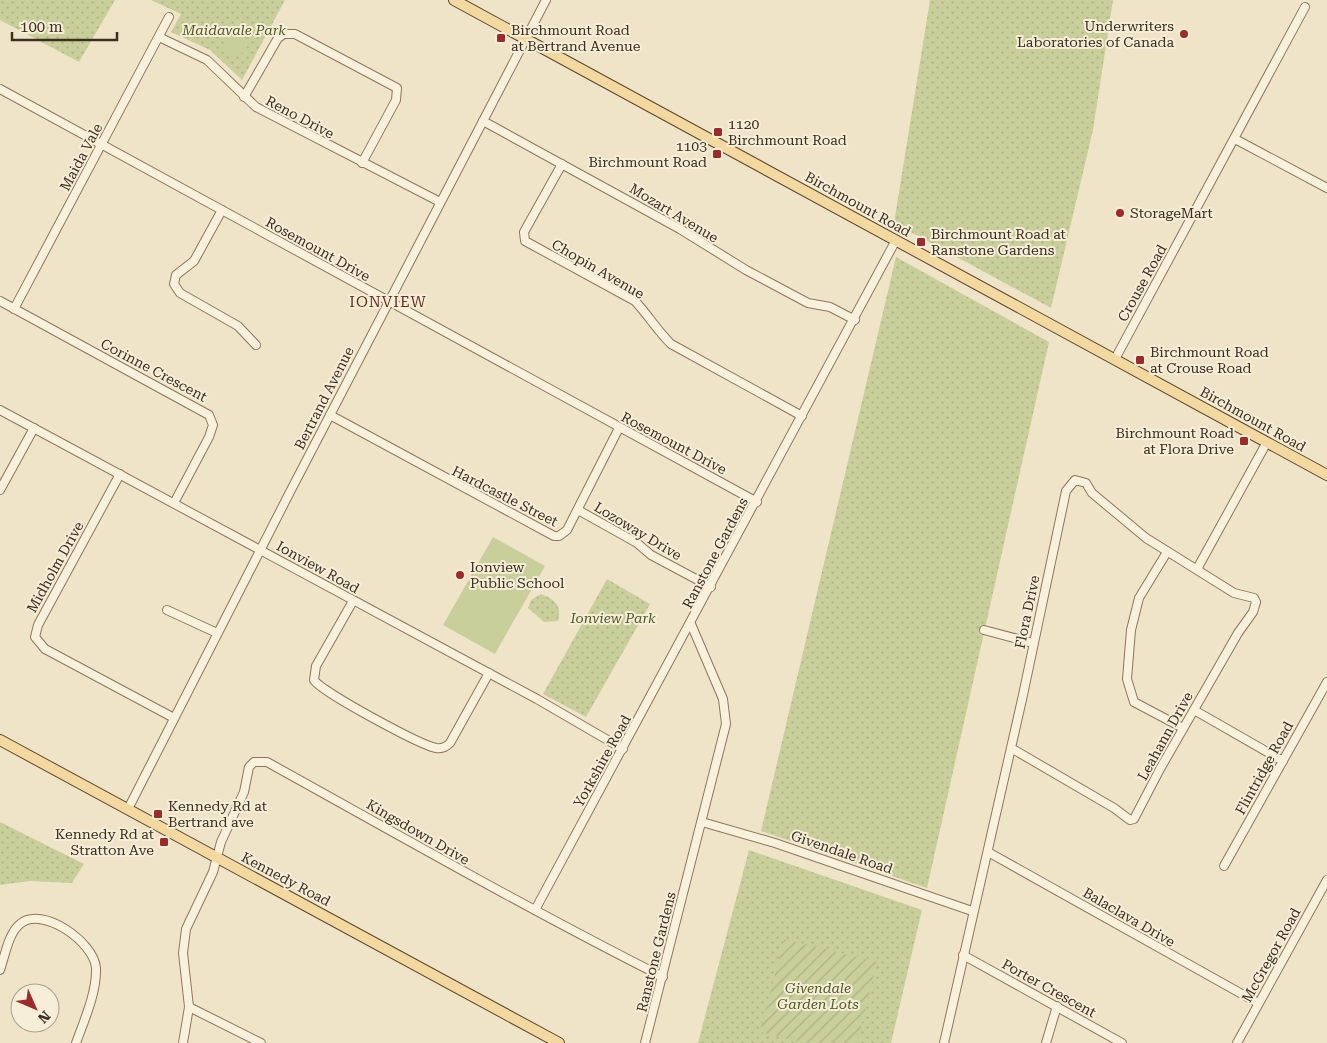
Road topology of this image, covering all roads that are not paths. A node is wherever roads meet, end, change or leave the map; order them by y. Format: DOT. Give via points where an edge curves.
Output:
graph roads {
  1 [pos="454,0"];
  2 [pos="546,0"];
  3 [pos="1305,7"];
  4 [pos="169,17"];
  5 [pos="159,37"];
  6 [pos="525,38"];
  7 [pos="0,89"];
  8 [pos="244,97"];
  9 [pos="483,121"];
  10 [pos="1235,139"];
  11 [pos="102,144"];
  12 [pos="362,163"];
  13 [pos="562,164"];
  14 [pos="1327,188"];
  15 [pos="440,202"];
  16 [pos="222,210"];
  17 [pos="896,240"];
  18 [pos="0,301"];
  19 [pos="388,302"];
  20 [pos="14,309"];
  21 [pos="854,320"];
  22 [pos="256,344"];
  23 [pos="1115,359"];
  24 [pos="0,410"];
  25 [pos="330,415"];
  26 [pos="802,416"];
  27 [pos="34,428"];
  28 [pos="619,428"];
  29 [pos="1267,442"];
  30 [pos="120,474"];
  31 [pos="1327,475"];
  32 [pos="0,490"];
  33 [pos="757,502"];
  34 [pos="174,503"];
  35 [pos="578,510"];
  36 [pos="262,550"];
  37 [pos="1167,552"];
  38 [pos="1197,569"];
  39 [pos="711,588"];
  40 [pos="353,601"];
  41 [pos="167,610"];
  42 [pos="691,624"];
  43 [pos="984,630"];
  44 [pos="217,633"];
  45 [pos="1033,642"];
  46 [pos="489,673"];
  47 [pos="1327,682"];
  48 [pos="1325,691"];
  49 [pos="1194,710"];
  50 [pos="174,718"];
  51 [pos="1183,728"];
  52 [pos="0,740"];
  53 [pos="1011,748"];
  54 [pos="623,749"];
  55 [pos="1282,761"];
  56 [pos="128,809"];
  57 [pos="702,822"];
  58 [pos="988,852"];
  59 [pos="217,858"];
  60 [pos="1224,866"];
  61 [pos="1327,880"];
  62 [pos="535,910"];
  63 [pos="972,912"];
  64 [pos="963,955"];
  65 [pos="0,970"];
  66 [pos="662,977"];
  67 [pos="1258,1003"];
  68 [pos="189,1006"];
  69 [pos="1057,1006"];
  70 [pos="76,1043"];
  71 [pos="183,1043"];
  72 [pos="261,1043"];
  73 [pos="559,1043"];
  74 [pos="645,1043"];
  75 [pos="944,1043"];
  76 [pos="1046,1043"];
  77 [pos="1122,1043"];
  78 [pos="1237,1043"];
  1 -- 6 [label="main road, Birchmount Road"];
  2 -- 6 [label="street, Bertrand Avenue"];
  3 -- 10 [label="street, Crouse Road"];
  4 -- 5 [label="street, Maida Vale"];
  5 -- 8 [label="street, Reno Drive" via="207,60"];
  5 -- 11 [label="street, Maida Vale"];
  6 -- 9 [label="street, Bertrand Avenue"];
  6 -- 17 [label="main road, Birchmount Road"];
  7 -- 11 [label="street, Rosemount Drive"];
  8 -- 12 [label="street, Reno Drive" via="256,108"];
  8 -- 12 [label="street" via="278,38 287,33 295,34 392,84 397,88 396,100"];
  9 -- 13 [label="street, Mozart Avenue"];
  9 -- 15 [label="street, Bertrand Avenue"];
  10 -- 14 [label="street"];
  10 -- 23 [label="street, Crouse Road"];
  11 -- 16 [label="street, Rosemount Drive"];
  11 -- 20 [label="street, Maida Vale"];
  12 -- 15 [label="street, Reno Drive"];
  13 -- 21 [label="street, Mozart Avenue" via="808,303 830,307"];
  13 -- 26 [label="street, Chopin Avenue" via="524,232 525,241 635,301 670,344"];
  15 -- 19 [label="street, Bertrand Avenue"];
  16 -- 19 [label="street, Rosemount Drive"];
  16 -- 22 [label="street" via="194,261 176,274 174,284 180,293 238,326"];
  17 -- 21 [label="street, Ranstone Gardens"];
  17 -- 23 [label="main road, Birchmount Road"];
  18 -- 20 [label="street, Corinne Crescent"];
  19 -- 25 [label="street, Bertrand Avenue"];
  19 -- 28 [label="street, Rosemount Drive"];
  20 -- 34 [label="street, Corinne Crescent" via="209,415 213,425 209,437"];
  21 -- 26 [label="street, Ranstone Gardens"];
  23 -- 29 [label="main road, Birchmount Road"];
  24 -- 27 [label="street, Ionview Road"];
  25 -- 35 [label="street, Hardcastle Street" via="554,536 563,534"];
  25 -- 36 [label="street, Bertrand Avenue"];
  26 -- 33 [label="street, Ranstone Gardens"];
  27 -- 30 [label="street, Ionview Road"];
  27 -- 32 [label="street"];
  28 -- 33 [label="street, Rosemount Drive"];
  28 -- 35 [label="street, Hardcastle Street"];
  29 -- 31 [label="main road, Birchmount Road"];
  29 -- 38 [label="street"];
  30 -- 34 [label="street, Ionview Road"];
  30 -- 50 [label="street, Midholm Drive" via="38,625 36,638 45,649"];
  33 -- 39 [label="street, Ranstone Gardens"];
  34 -- 36 [label="street, Ionview Road"];
  35 -- 39 [label="street, Lozoway Drive"];
  36 -- 40 [label="street, Ionview Road"];
  36 -- 44 [label="street, Bertrand Avenue"];
  37 -- 38 [label="street, Flora Drive"];
  37 -- 45 [label="street, Flora Drive" via="1121,519 1092,493 1086,483 1071,482 1066,491"];
  37 -- 51 [label="street" via="1140,598 1128,647 1127,679 1134,702"];
  38 -- 49 [label="street, Leahann Drive" via="1234,593 1250,596 1256,602"];
  39 -- 42 [label="street, Ranstone Gardens"];
  40 -- 46 [label="street, Ionview Road"];
  40 -- 46 [label="street" via="316,666 314,680 323,689 385,723 428,745 438,749 445,747"];
  41 -- 44 [label="street"];
  42 -- 54 [label="street, Yorkshire Road"];
  42 -- 57 [label="street, Ranstone Gardens" via="726,713 724,741"];
  43 -- 45 [label="street"];
  44 -- 50 [label="street, Bertrand Avenue"];
  45 -- 53 [label="street, Flora Drive"];
  46 -- 54 [label="street, Ionview Road"];
  47 -- 48 [label="street, Flintridge Road"];
  48 -- 55 [label="street, Flintridge Road"];
  49 -- 51 [label="street, Leahann Drive"];
  49 -- 55 [label="street"];
  50 -- 56 [label="street, Bertrand Avenue"];
  51 -- 53 [label="street, Leahann Drive" via="1138,816 1130,820"];
  52 -- 56 [label="main road, Kennedy Road"];
  53 -- 58 [label="street, Flora Drive"];
  54 -- 62 [label="street, Yorkshire Road"];
  55 -- 60 [label="street, Flintridge Road"];
  56 -- 59 [label="main road, Kennedy Road"];
  57 -- 63 [label="street, Givendale Road" via="775,843"];
  57 -- 66 [label="street, Ranstone Gardens"];
  58 -- 63 [label="street, Flora Drive"];
  58 -- 67 [label="street, Balaclava Drive"];
  59 -- 62 [label="street, Kingsdown Drive" via="241,800 249,767 261,760"];
  59 -- 68 [label="street" via="183,939"];
  59 -- 73 [label="main road, Kennedy Road"];
  61 -- 67 [label="street, McGregor Road"];
  62 -- 66 [label="street, Kingsdown Drive"];
  63 -- 64 [label="street, Flora Drive"];
  64 -- 69 [label="street, Porter Crescent"];
  64 -- 75 [label="street, Flora Drive"];
  65 -- 70 [label="street" via="13,932 26,921 37,918 47,921 85,944 94,960 95,982"];
  66 -- 74 [label="street, Ranstone Gardens"];
  67 -- 78 [label="street, McGregor Road"];
  68 -- 71 [label="street"];
  68 -- 72 [label="street"];
  69 -- 76 [label="street"];
  69 -- 77 [label="street, Porter Crescent"];
}
